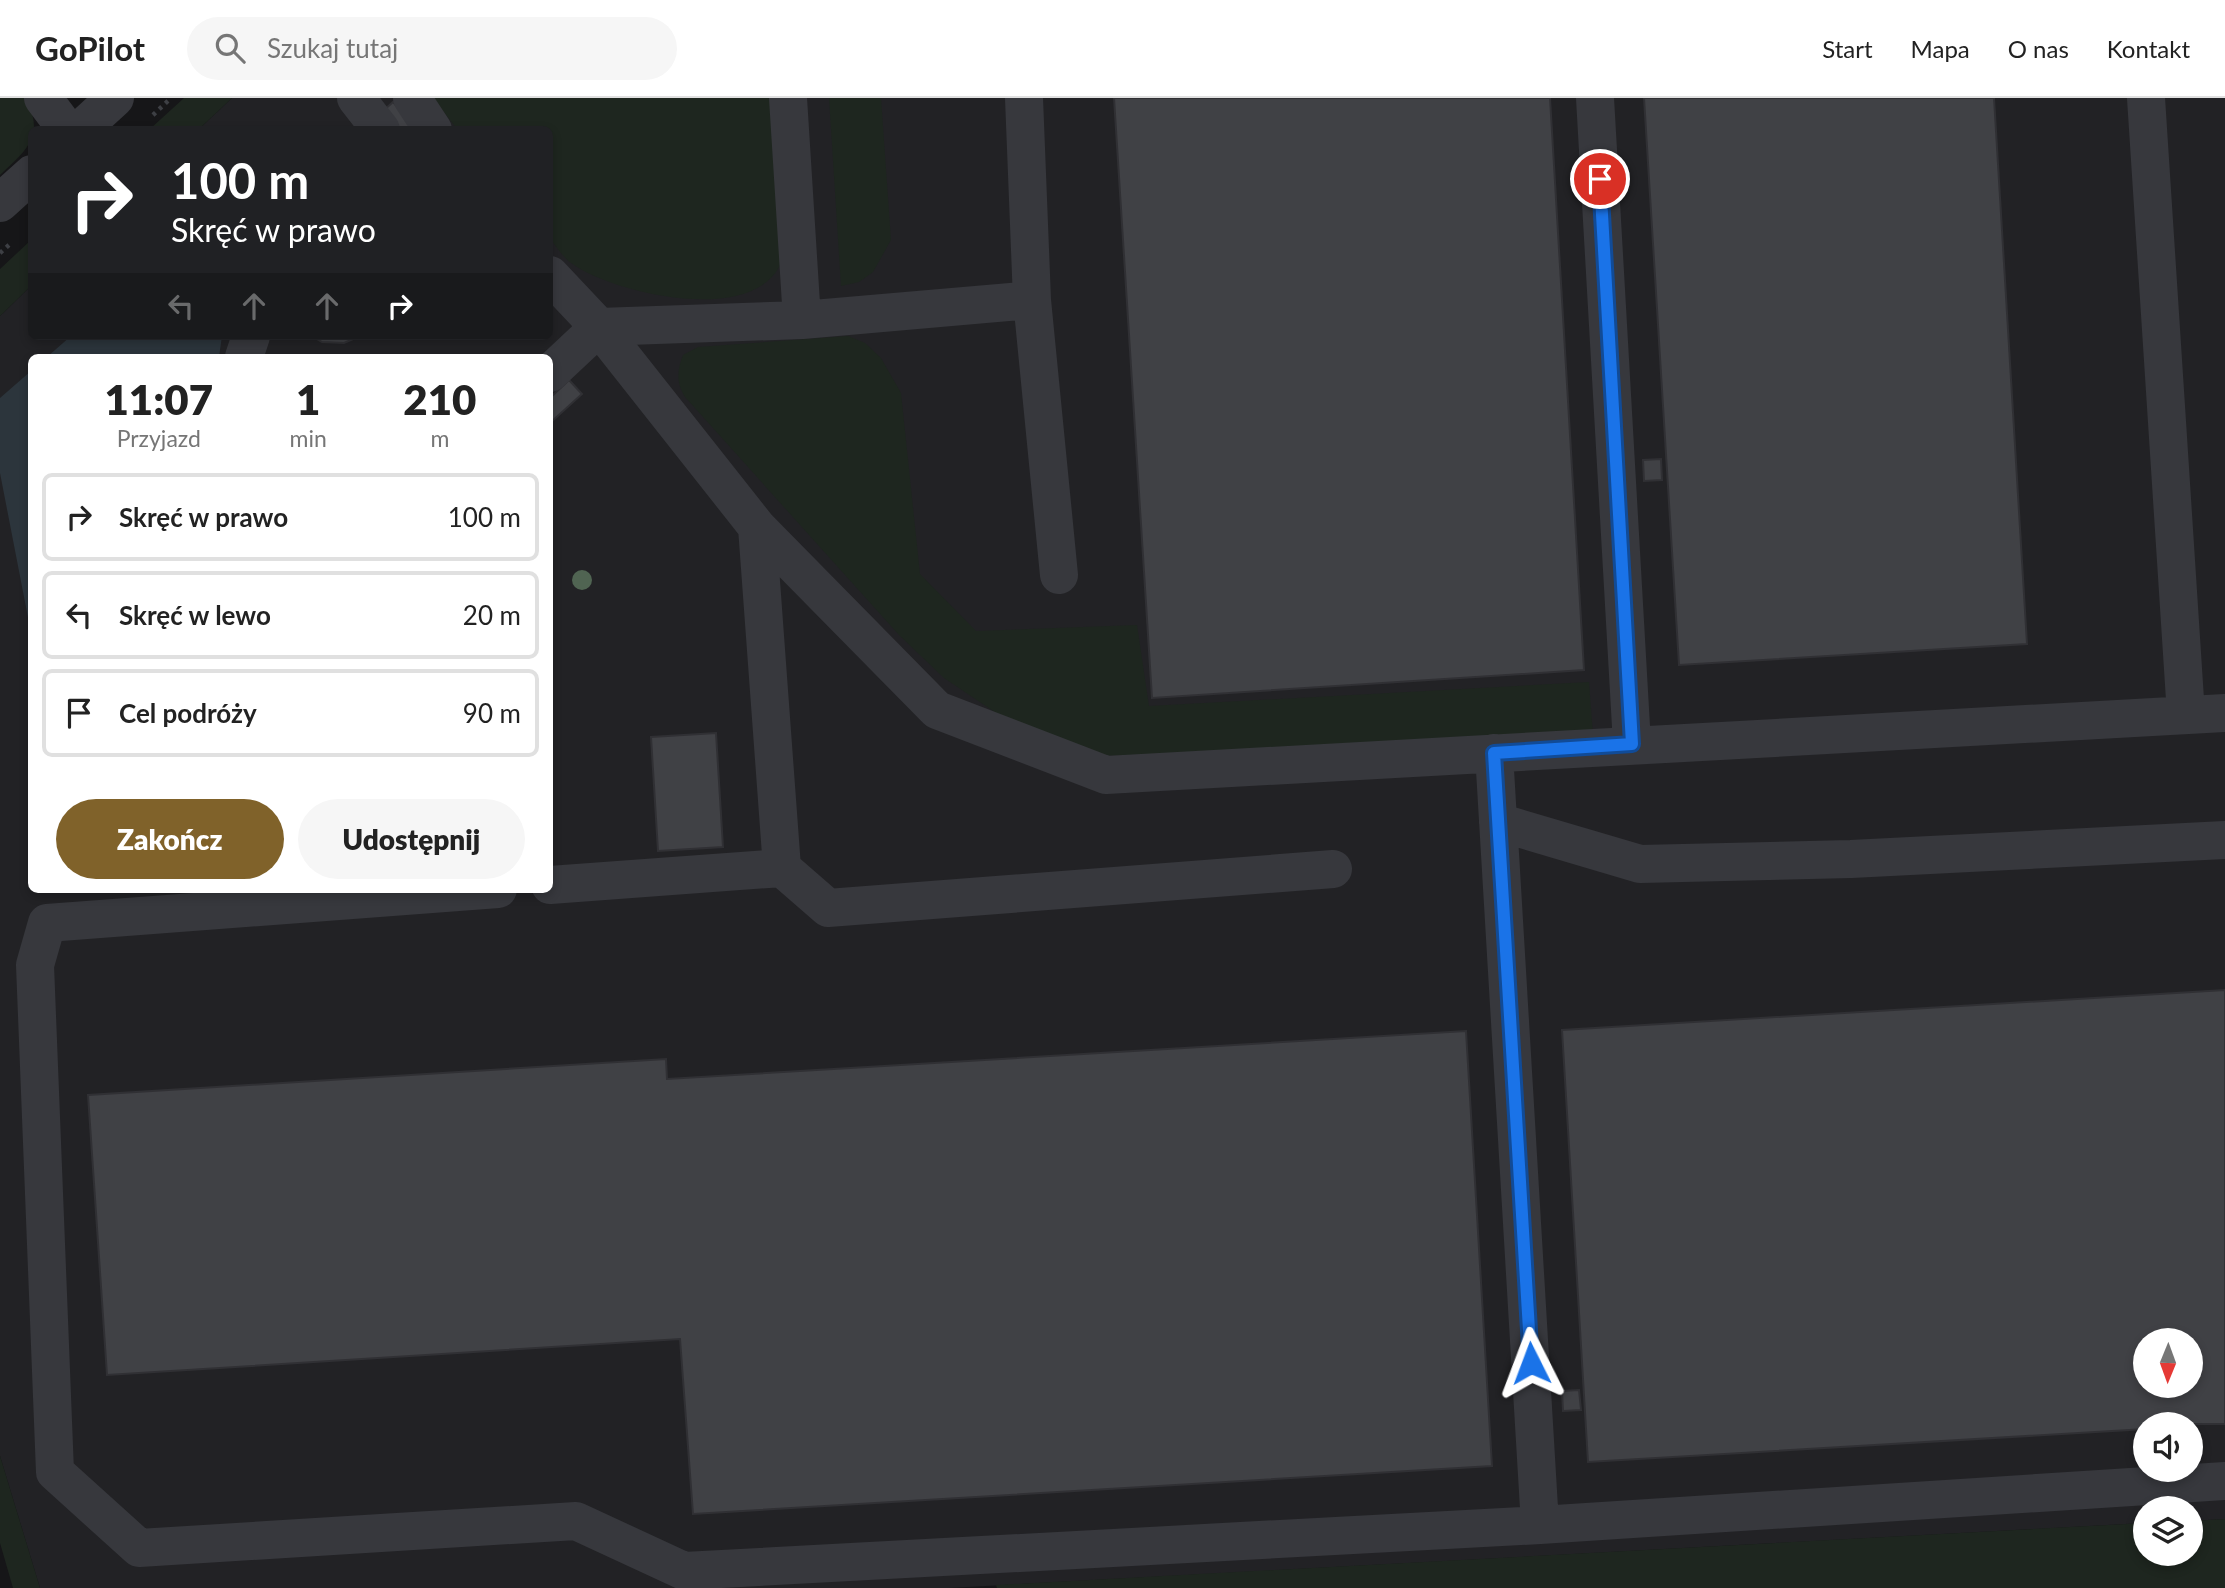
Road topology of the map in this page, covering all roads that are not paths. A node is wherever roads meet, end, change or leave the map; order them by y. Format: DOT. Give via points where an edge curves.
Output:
graph roads {
  1 [pos="43,98"];
  2 [pos="115,98"];
  3 [pos="356,98"];
  4 [pos="412,98"];
  5 [pos="788,98"];
  6 [pos="1024,98"];
  7 [pos="1595,98"];
  8 [pos="2146,98"];
  9 [pos="64,126"];
  10 [pos="84,126"];
  11 [pos="378,126"];
  12 [pos="430,126"];
  13 [pos="28,178"];
  14 [pos="0,204"];
  15 [pos="553,278"];
  16 [pos="1032,300"];
  17 [pos="802,320"];
  18 [pos="599,327"];
  19 [pos="553,370"];
  20 [pos="757,527"];
  21 [pos="1059,575"];
  22 [pos="2225,713"];
  23 [pos="2186,715"];
  24 [pos="1632,744"];
  25 [pos="1494,753"];
  26 [pos="1498,822"];
  27 [pos="2225,840"];
  28 [pos="782,868"];
  29 [pos="1333,869"];
  30 [pos="553,885"];
  31 [pos="445,893"];
  32 [pos="2225,1481"];
  33 [pos="1540,1525"];
  1 -- 9 [label="street"];
  2 -- 10 [label="street"];
  3 -- 11 [label="street"];
  4 -- 12 [label="street"];
  5 -- 17 [label="street"];
  6 -- 16 [label="street"];
  7 -- 24 [label="street"];
  8 -- 23 [label="street"];
  13 -- 14 [label="street"];
  15 -- 18 [label="street"];
  16 -- 17 [label="street"];
  16 -- 21 [label="street"];
  17 -- 18 [label="street"];
  18 -- 19 [label="street"];
  18 -- 20 [label="street"];
  20 -- 25 [label="street" via="937,710 1106,775"];
  20 -- 28 [label="street"];
  22 -- 23 [label="street"];
  23 -- 24 [label="street"];
  24 -- 25 [label="street"];
  25 -- 26 [label="street"];
  26 -- 27 [label="street" via="1640,864 1851,859"];
  26 -- 33 [label="street"];
  28 -- 29 [label="street" via="828,908"];
  28 -- 30 [label="street"];
  31 -- 33 [label="street" via="47,923 35,965 55,1472 139,1548 576,1521 684,1571"];
  32 -- 33 [label="street"];
}
